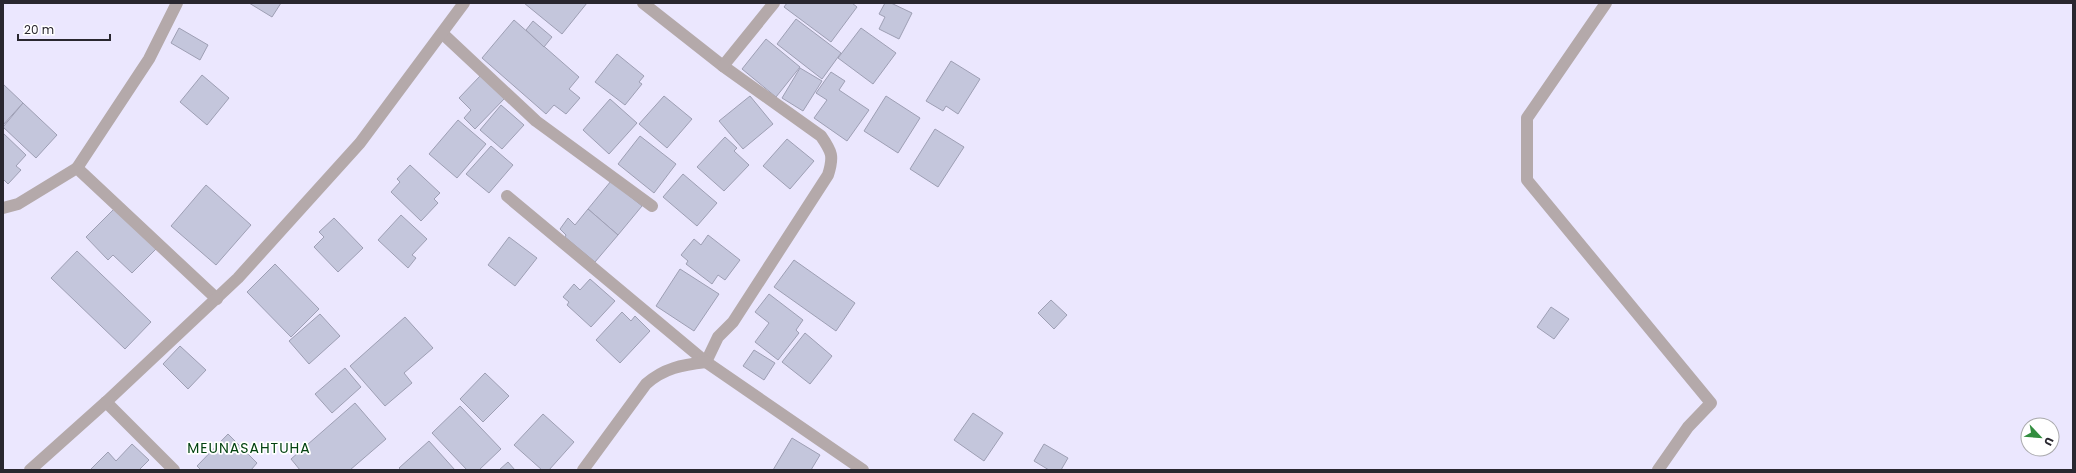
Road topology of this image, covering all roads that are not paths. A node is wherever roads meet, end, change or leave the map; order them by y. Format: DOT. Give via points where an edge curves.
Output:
graph roads {
  1 [pos="177,3"];
  2 [pos="464,3"];
  3 [pos="643,3"];
  4 [pos="774,3"];
  5 [pos="1606,3"];
  6 [pos="443,34"];
  7 [pos="724,66"];
  8 [pos="77,168"];
  9 [pos="507,196"];
  10 [pos="652,206"];
  11 [pos="3,208"];
  12 [pos="217,299"];
  13 [pos="706,362"];
  14 [pos="106,402"];
  15 [pos="30,470"];
  16 [pos="174,470"];
  17 [pos="583,470"];
  18 [pos="863,470"];
  19 [pos="1658,470"];
  1 -- 8 [label="street" via="149,59"];
  2 -- 6 [label="street"];
  3 -- 7 [label="street"];
  4 -- 7 [label="street"];
  5 -- 19 [label="street" via="1528,118 1527,180 1711,403 1688,427"];
  6 -- 10 [label="street" via="536,121"];
  6 -- 12 [label="street" via="360,143"];
  7 -- 13 [label="street" via="821,136 832,151 832,163 828,175 733,322 718,337"];
  8 -- 11 [label="street" via="18,204"];
  8 -- 12 [label="street"];
  9 -- 13 [label="street"];
  12 -- 14 [label="street"];
  13 -- 17 [label="street" via="679,365 656,374"];
  13 -- 18 [label="street"];
  14 -- 15 [label="street"];
  14 -- 16 [label="street"];
}
